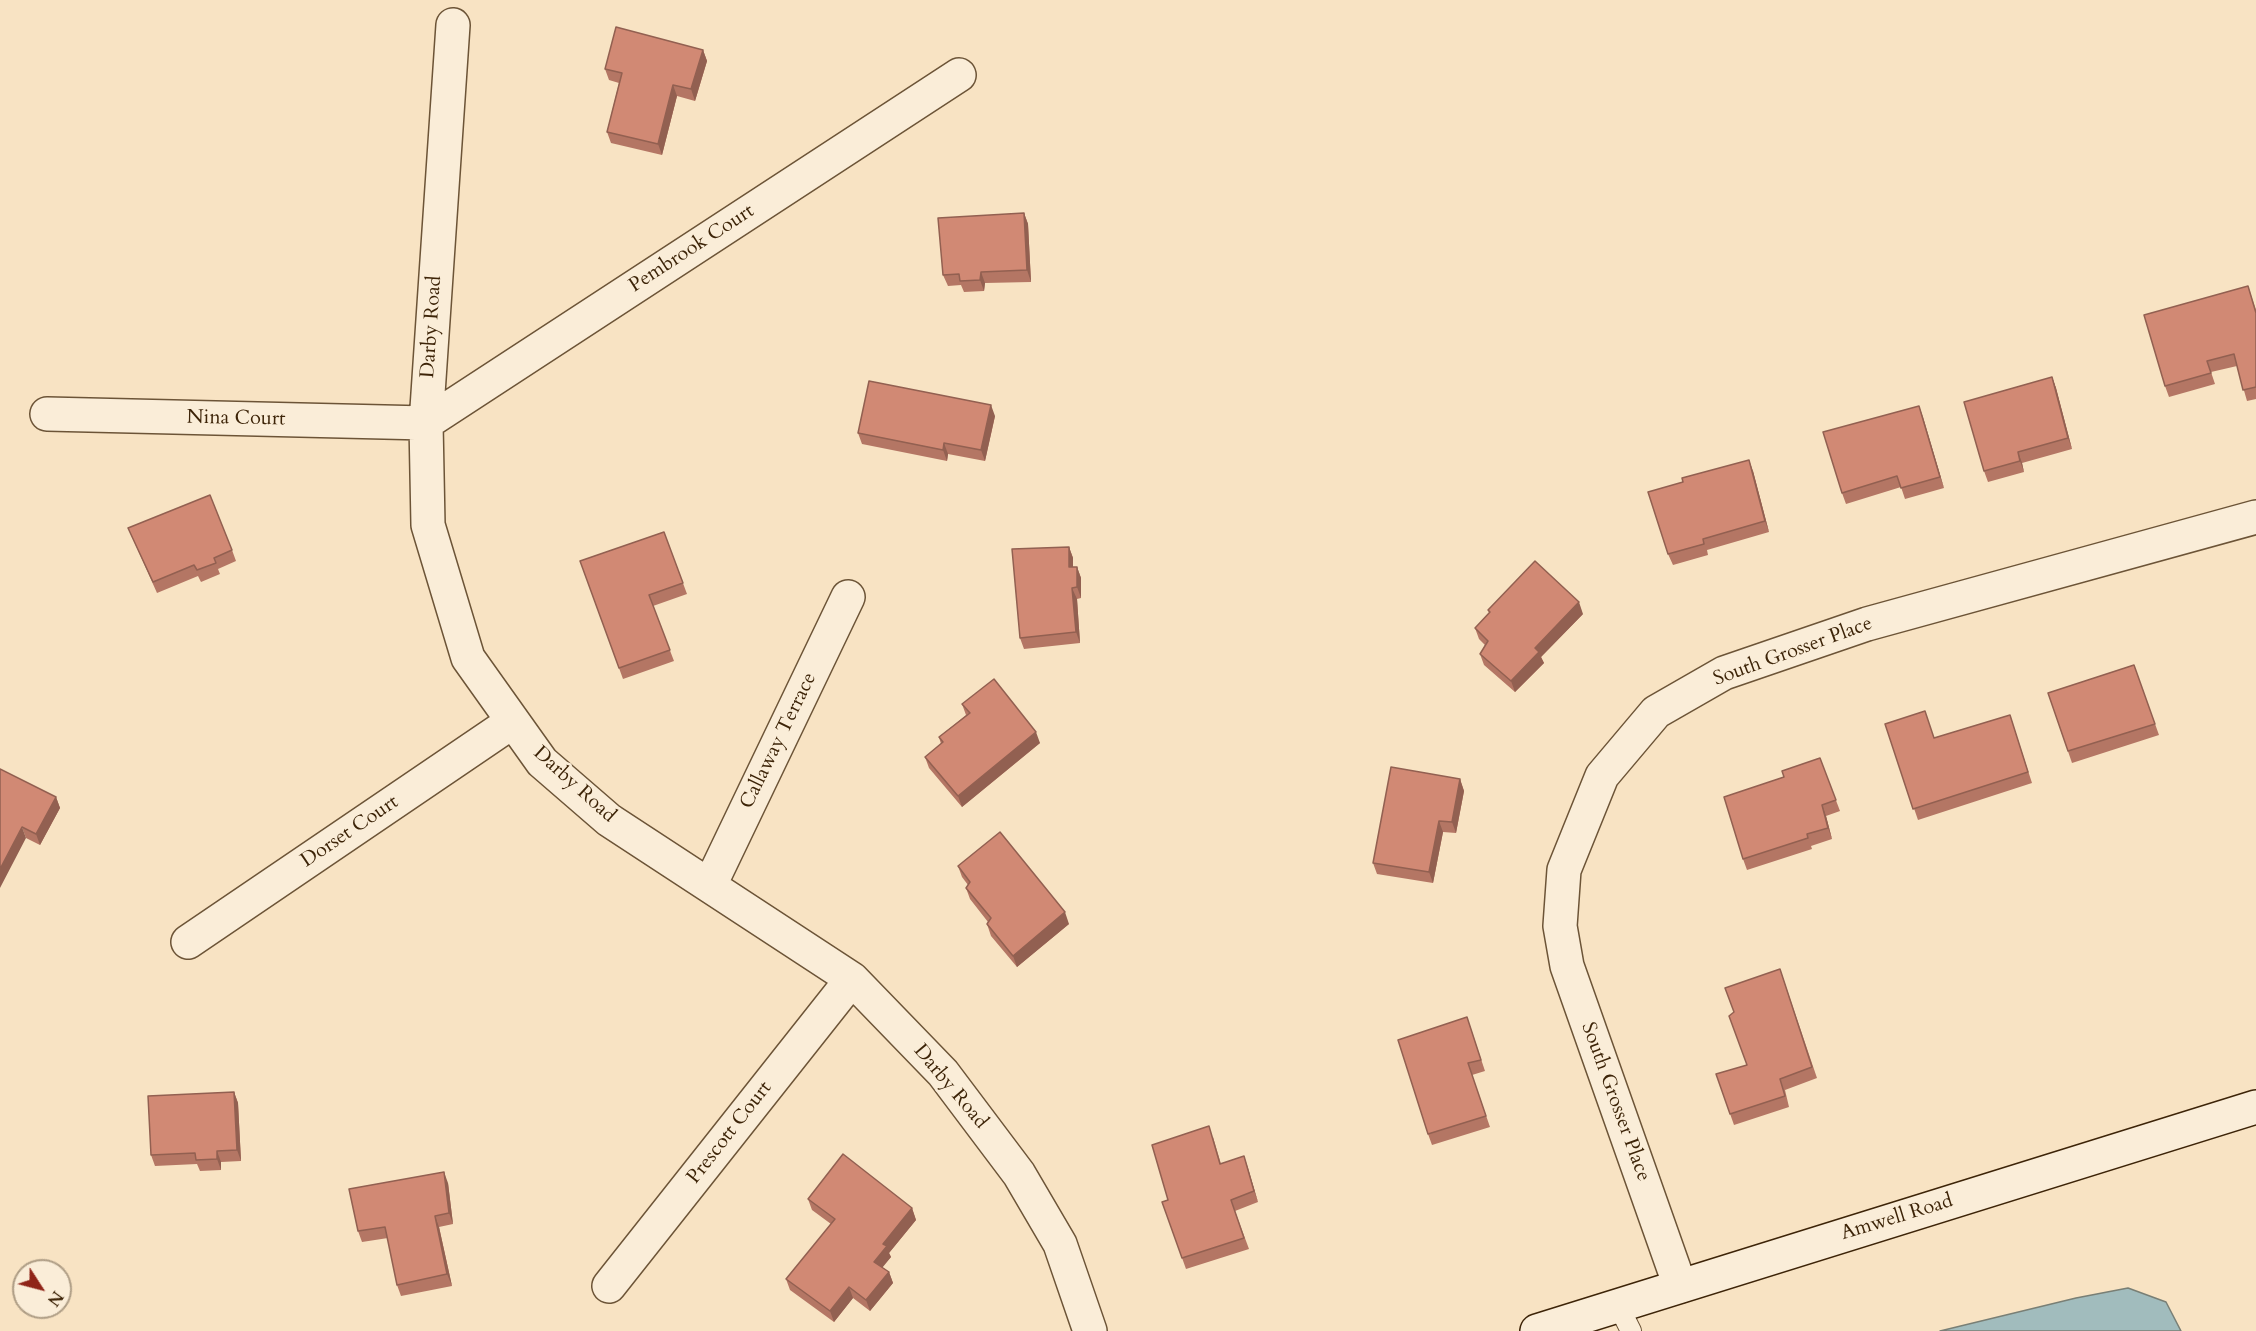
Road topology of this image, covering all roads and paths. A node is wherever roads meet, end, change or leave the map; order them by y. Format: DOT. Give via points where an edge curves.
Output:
graph roads {
  1 [pos="453,25"];
  2 [pos="959,75"];
  3 [pos="47,414"];
  4 [pos="426,423"];
  5 [pos="2256,517"];
  6 [pos="848,597"];
  7 [pos="512,722"];
  8 [pos="710,885"];
  9 [pos="188,942"];
  10 [pos="852,979"];
  11 [pos="2256,1107"];
  12 [pos="1680,1286"];
  13 [pos="609,1287"];
  14 [pos="1622,1322"];
  15 [pos="1090,1331"];
  16 [pos="1537,1331"];
  1 -- 4 [label="street, Darby Road"];
  2 -- 4 [label="street, Pembrook Court"];
  3 -- 4 [label="street, Nina Court"];
  4 -- 7 [label="street, Darby Road" via="428,525 468,658"];
  5 -- 12 [label="street, South Grosser Place" via="1867,624 1724,673 1656,712 1602,776 1564,870 1560,926 1567,966"];
  6 -- 8 [label="street, Callaway Terrace"];
  7 -- 8 [label="street, Darby Road" via="542,762 609,820"];
  7 -- 9 [label="street, Dorset Court"];
  8 -- 10 [label="street, Darby Road"];
  10 -- 13 [label="street, Prescott Court"];
  10 -- 15 [label="street, Darby Road" via="943,1073 1019,1174 1060,1244"];
  11 -- 12 [label="street, Amwell Road"];
  12 -- 14 [label="street, Amwell Road"];
  14 -- 16 [label="street, Amwell Road"];
}
